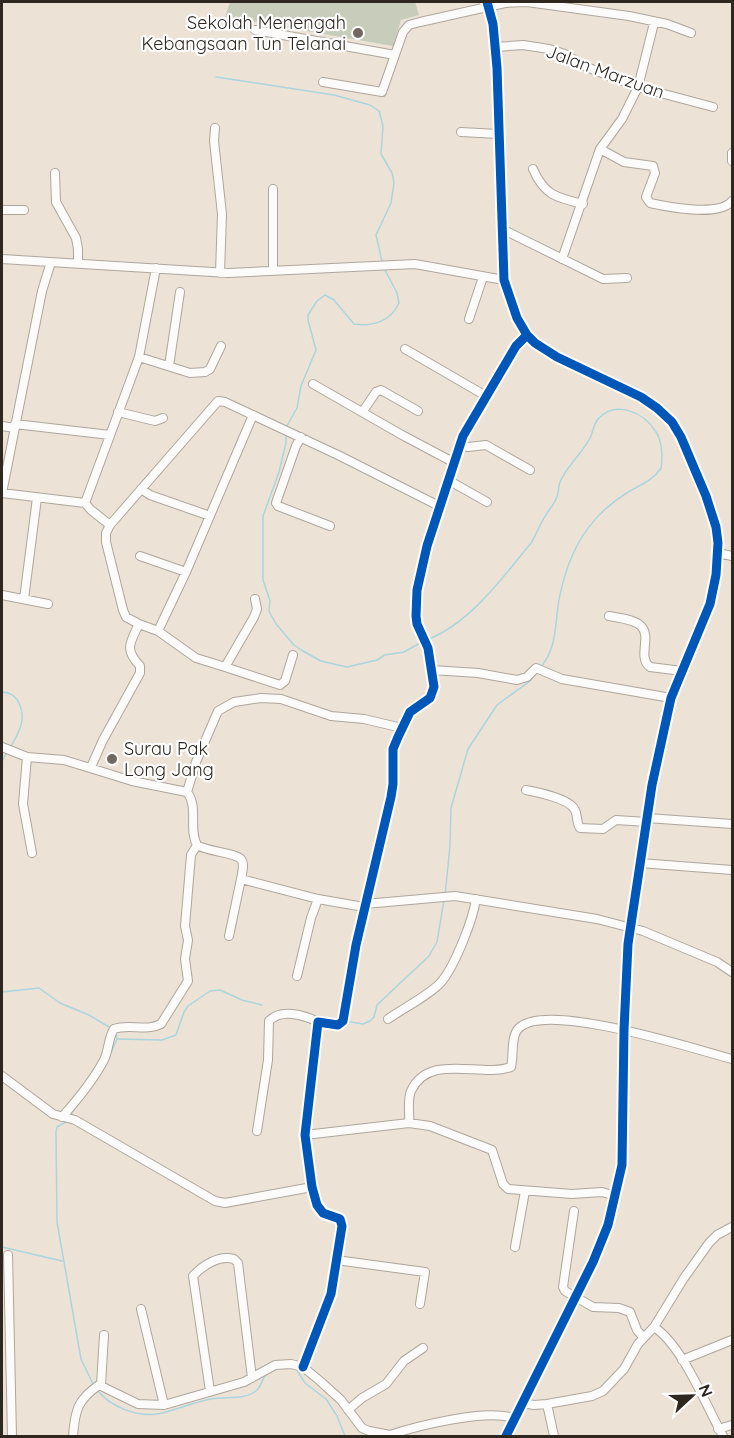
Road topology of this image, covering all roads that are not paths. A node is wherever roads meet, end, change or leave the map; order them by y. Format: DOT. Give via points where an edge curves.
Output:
graph roads {
  1 [pos="539,2"];
  2 [pos="488,4"];
  3 [pos="654,23"];
  4 [pos="255,30"];
  5 [pos="691,33"];
  6 [pos="496,48"];
  7 [pos="395,55"];
  8 [pos="323,82"];
  9 [pos="638,87"];
  10 [pos="713,106"];
  11 [pos="215,128"];
  12 [pos="460,132"];
  13 [pos="498,135"];
  14 [pos="600,149"];
  15 [pos="732,153"];
  16 [pos="732,161"];
  17 [pos="533,169"];
  18 [pos="55,173"];
  19 [pos="273,189"];
  20 [pos="732,201"];
  21 [pos="583,204"];
  22 [pos="2,210"];
  23 [pos="24,210"];
  24 [pos="504,230"];
  25 [pos="2,259"];
  26 [pos="562,259"];
  27 [pos="51,262"];
  28 [pos="78,263"];
  29 [pos="156,268"];
  30 [pos="273,270"];
  31 [pos="220,273"];
  32 [pos="483,277"];
  33 [pos="627,278"];
  34 [pos="504,280"];
  35 [pos="180,292"];
  36 [pos="469,319"];
  37 [pos="527,335"];
  38 [pos="221,346"];
  39 [pos="405,349"];
  40 [pos="139,357"];
  41 [pos="169,366"];
  42 [pos="313,384"];
  43 [pos="486,396"];
  44 [pos="363,411"];
  45 [pos="418,411"];
  46 [pos="118,412"];
  47 [pos="253,415"];
  48 [pos="163,418"];
  49 [pos="2,426"];
  50 [pos="15,426"];
  51 [pos="110,435"];
  52 [pos="302,437"];
  53 [pos="459,445"];
  54 [pos="453,462"];
  55 [pos="530,470"];
  56 [pos="448,480"];
  57 [pos="141,489"];
  58 [pos="37,498"];
  59 [pos="85,502"];
  60 [pos="487,502"];
  61 [pos="440,506"];
  62 [pos="210,516"];
  63 [pos="110,525"];
  64 [pos="330,526"];
  65 [pos="718,553"];
  66 [pos="140,556"];
  67 [pos="732,556"];
  68 [pos="186,572"];
  69 [pos="2,594"];
  70 [pos="24,599"];
  71 [pos="255,599"];
  72 [pos="48,604"];
  73 [pos="609,616"];
  74 [pos="139,624"];
  75 [pos="158,630"];
  76 [pos="293,655"];
  77 [pos="225,667"];
  78 [pos="432,670"];
  79 [pos="682,671"];
  80 [pos="671,699"];
  81 [pos="402,728"];
  82 [pos="2,747"];
  83 [pos="27,757"];
  84 [pos="91,767"];
  85 [pos="526,790"];
  86 [pos="187,792"];
  87 [pos="647,820"];
  88 [pos="732,824"];
  89 [pos="197,845"];
  90 [pos="32,853"];
  91 [pos="640,863"];
  92 [pos="732,870"];
  93 [pos="241,879"];
  94 [pos="318,898"];
  95 [pos="476,899"];
  96 [pos="365,906"];
  97 [pos="630,927"];
  98 [pos="229,936"];
  99 [pos="732,972"];
  100 [pos="297,976"];
  101 [pos="388,1019"];
  102 [pos="318,1022"];
  103 [pos="624,1030"];
  104 [pos="732,1059"];
  105 [pos="2,1076"];
  106 [pos="68,1118"];
  107 [pos="409,1123"];
  108 [pos="257,1131"];
  109 [pos="305,1136"];
  110 [pos="312,1187"];
  111 [pos="525,1191"];
  112 [pos="616,1196"];
  113 [pos="574,1211"];
  114 [pos="732,1227"];
  115 [pos="515,1247"];
  116 [pos="8,1255"];
  117 [pos="336,1260"];
  118 [pos="576,1298"];
  119 [pos="420,1304"];
  120 [pos="141,1309"];
  121 [pos="654,1327"];
  122 [pos="104,1335"];
  123 [pos="643,1337"];
  124 [pos="732,1340"];
  125 [pos="423,1348"];
  126 [pos="682,1360"];
  127 [pos="303,1367"];
  128 [pos="252,1378"];
  129 [pos="101,1385"];
  130 [pos="210,1391"];
  131 [pos="523,1403"];
  132 [pos="547,1404"];
  133 [pos="164,1405"];
  134 [pos="348,1410"];
  135 [pos="514,1419"];
  136 [pos="732,1425"];
  137 [pos="718,1429"];
  138 [pos="388,1436"];
  139 [pos="12,1437"];
  140 [pos="73,1437"];
  141 [pos="506,1437"];
  142 [pos="554,1437"];
  143 [pos="723,1437"];
  1 -- 2 [label="street"];
  1 -- 3 [label="street"];
  2 -- 6 [label="street"];
  2 -- 7 [label="street" via="409,26"];
  3 -- 5 [label="street"];
  3 -- 9 [label="street"];
  4 -- 7 [label="street"];
  6 -- 9 [label="street, Jalan Marzuan" via="522,45 549,49"];
  6 -- 13 [label="street"];
  7 -- 8 [label="street" via="382,92"];
  9 -- 10 [label="street, Jalan Marzuan"];
  9 -- 14 [label="street" via="622,119"];
  11 -- 31 [label="street" via="222,214"];
  12 -- 13 [label="street"];
  13 -- 24 [label="street"];
  14 -- 20 [label="street" via="624,162 653,166 655,173 646,197 650,203 695,210 724,207"];
  14 -- 21 [label="street"];
  15 -- 16 [label="street"];
  17 -- 21 [label="street" via="548,192"];
  18 -- 28 [label="street" via="56,202 76,238"];
  19 -- 30 [label="street"];
  21 -- 26 [label="street"];
  22 -- 23 [label="street"];
  24 -- 26 [label="street"];
  24 -- 34 [label="street"];
  25 -- 27 [label="street"];
  26 -- 33 [label="street" via="603,279"];
  27 -- 28 [label="street"];
  27 -- 50 [label="street"];
  28 -- 29 [label="street"];
  29 -- 31 [label="street"];
  29 -- 40 [label="street"];
  30 -- 31 [label="street"];
  30 -- 32 [label="street" via="415,264"];
  32 -- 34 [label="street"];
  32 -- 36 [label="street"];
  34 -- 37 [label="street" via="512,308"];
  35 -- 41 [label="street"];
  37 -- 43 [label="street"];
  37 -- 65 [label="street" via="556,357 641,397 672,422 713,516"];
  38 -- 41 [label="street" via="205,372 190,373"];
  39 -- 43 [label="street"];
  40 -- 41 [label="street"];
  40 -- 46 [label="street"];
  42 -- 44 [label="street"];
  43 -- 53 [label="street"];
  44 -- 45 [label="street" via="381,390"];
  44 -- 54 [label="street"];
  46 -- 48 [label="street" via="147,420"];
  46 -- 51 [label="street"];
  47 -- 52 [label="street"];
  47 -- 57 [label="street" via="218,401"];
  47 -- 62 [label="street"];
  49 -- 50 [label="street"];
  50 -- 51 [label="street"];
  50 -- 58 [label="street" via="2,493"];
  51 -- 59 [label="street"];
  52 -- 61 [label="street"];
  52 -- 64 [label="street" via="276,503"];
  53 -- 54 [label="street"];
  53 -- 55 [label="street" via="486,445"];
  54 -- 56 [label="street"];
  56 -- 60 [label="street"];
  56 -- 61 [label="street"];
  57 -- 62 [label="street"];
  57 -- 63 [label="street"];
  58 -- 59 [label="street"];
  58 -- 70 [label="street"];
  59 -- 63 [label="street"];
  61 -- 78 [label="street" via="417,590 416,620"];
  62 -- 68 [label="street"];
  63 -- 74 [label="street" via="105,537 123,610 126,617"];
  65 -- 67 [label="street"];
  65 -- 79 [label="street" via="711,604"];
  66 -- 68 [label="street"];
  68 -- 75 [label="street"];
  69 -- 70 [label="street"];
  70 -- 72 [label="street"];
  71 -- 77 [label="street" via="254,617"];
  73 -- 79 [label="street" via="641,626 645,660 650,667"];
  74 -- 75 [label="street"];
  74 -- 84 [label="street" via="129,650 140,666 140,673"];
  75 -- 77 [label="street" via="196,658"];
  76 -- 77 [label="street" via="280,685"];
  78 -- 80 [label="street" via="517,680 537,668 562,679"];
  78 -- 81 [label="street" via="434,687 430,698 410,712"];
  79 -- 80 [label="street"];
  80 -- 87 [label="street"];
  81 -- 86 [label="street" via="331,716 280,699 234,702 218,711"];
  81 -- 96 [label="street" via="393,749 391,798"];
  82 -- 83 [label="street"];
  83 -- 84 [label="street"];
  83 -- 90 [label="street" via="23,804"];
  84 -- 86 [label="street" via="132,781"];
  85 -- 87 [label="street" via="569,803 576,810 580,828 603,829 611,821"];
  86 -- 89 [label="street" via="193,805"];
  87 -- 88 [label="street"];
  87 -- 91 [label="street"];
  89 -- 93 [label="street" via="238,857 243,862"];
  89 -- 106 [label="street" via="191,855 185,926 186,986 161,1024 114,1029 100,1067"];
  91 -- 92 [label="street"];
  91 -- 97 [label="street"];
  93 -- 94 [label="street"];
  93 -- 98 [label="street"];
  94 -- 96 [label="street"];
  94 -- 100 [label="street"];
  95 -- 96 [label="street" via="439,897"];
  95 -- 97 [label="street"];
  95 -- 101 [label="street" via="443,980"];
  96 -- 102 [label="street" via="343,1021 338,1026"];
  97 -- 99 [label="street" via="717,962"];
  97 -- 103 [label="street"];
  102 -- 108 [label="street" via="283,1013 270,1021"];
  102 -- 109 [label="street"];
  103 -- 104 [label="street"];
  103 -- 107 [label="street" via="557,1020 522,1025 516,1032 511,1067 449,1069 421,1078 410,1095"];
  103 -- 112 [label="street" via="622,1165"];
  105 -- 106 [label="street" via="53,1114"];
  106 -- 110 [label="street" via="219,1202"];
  107 -- 109 [label="street"];
  107 -- 111 [label="street" via="430,1125 492,1150 505,1187"];
  109 -- 110 [label="street"];
  110 -- 117 [label="street" via="321,1212 341,1222"];
  111 -- 112 [label="street"];
  111 -- 115 [label="street"];
  112 -- 118 [label="street" via="606,1233"];
  113 -- 118 [label="street" via="563,1287"];
  114 -- 121 [label="street" via="717,1235 696,1260"];
  116 -- 139 [label="street"];
  117 -- 119 [label="street" via="425,1272"];
  117 -- 127 [label="street" via="328,1303"];
  118 -- 123 [label="street" via="595,1307 630,1312"];
  118 -- 131 [label="street"];
  120 -- 133 [label="street"];
  121 -- 123 [label="street"];
  121 -- 126 [label="street"];
  122 -- 129 [label="street"];
  123 -- 132 [label="street" via="624,1369 603,1391"];
  124 -- 126 [label="street"];
  125 -- 134 [label="street" via="404,1361 386,1384"];
  126 -- 137 [label="street"];
  127 -- 128 [label="street" via="274,1365"];
  127 -- 134 [label="street"];
  128 -- 130 [label="street"];
  128 -- 130 [label="street" via="238,1263 234,1258 221,1258 193,1276"];
  129 -- 133 [label="street" via="138,1404"];
  129 -- 140 [label="street" via="79,1404"];
  130 -- 133 [label="street"];
  131 -- 132 [label="street"];
  131 -- 135 [label="street"];
  132 -- 142 [label="street"];
  134 -- 138 [label="street" via="366,1430"];
  135 -- 138 [label="street" via="502,1415 476,1417"];
  135 -- 141 [label="street"];
  136 -- 137 [label="street"];
  137 -- 143 [label="street"];
}
